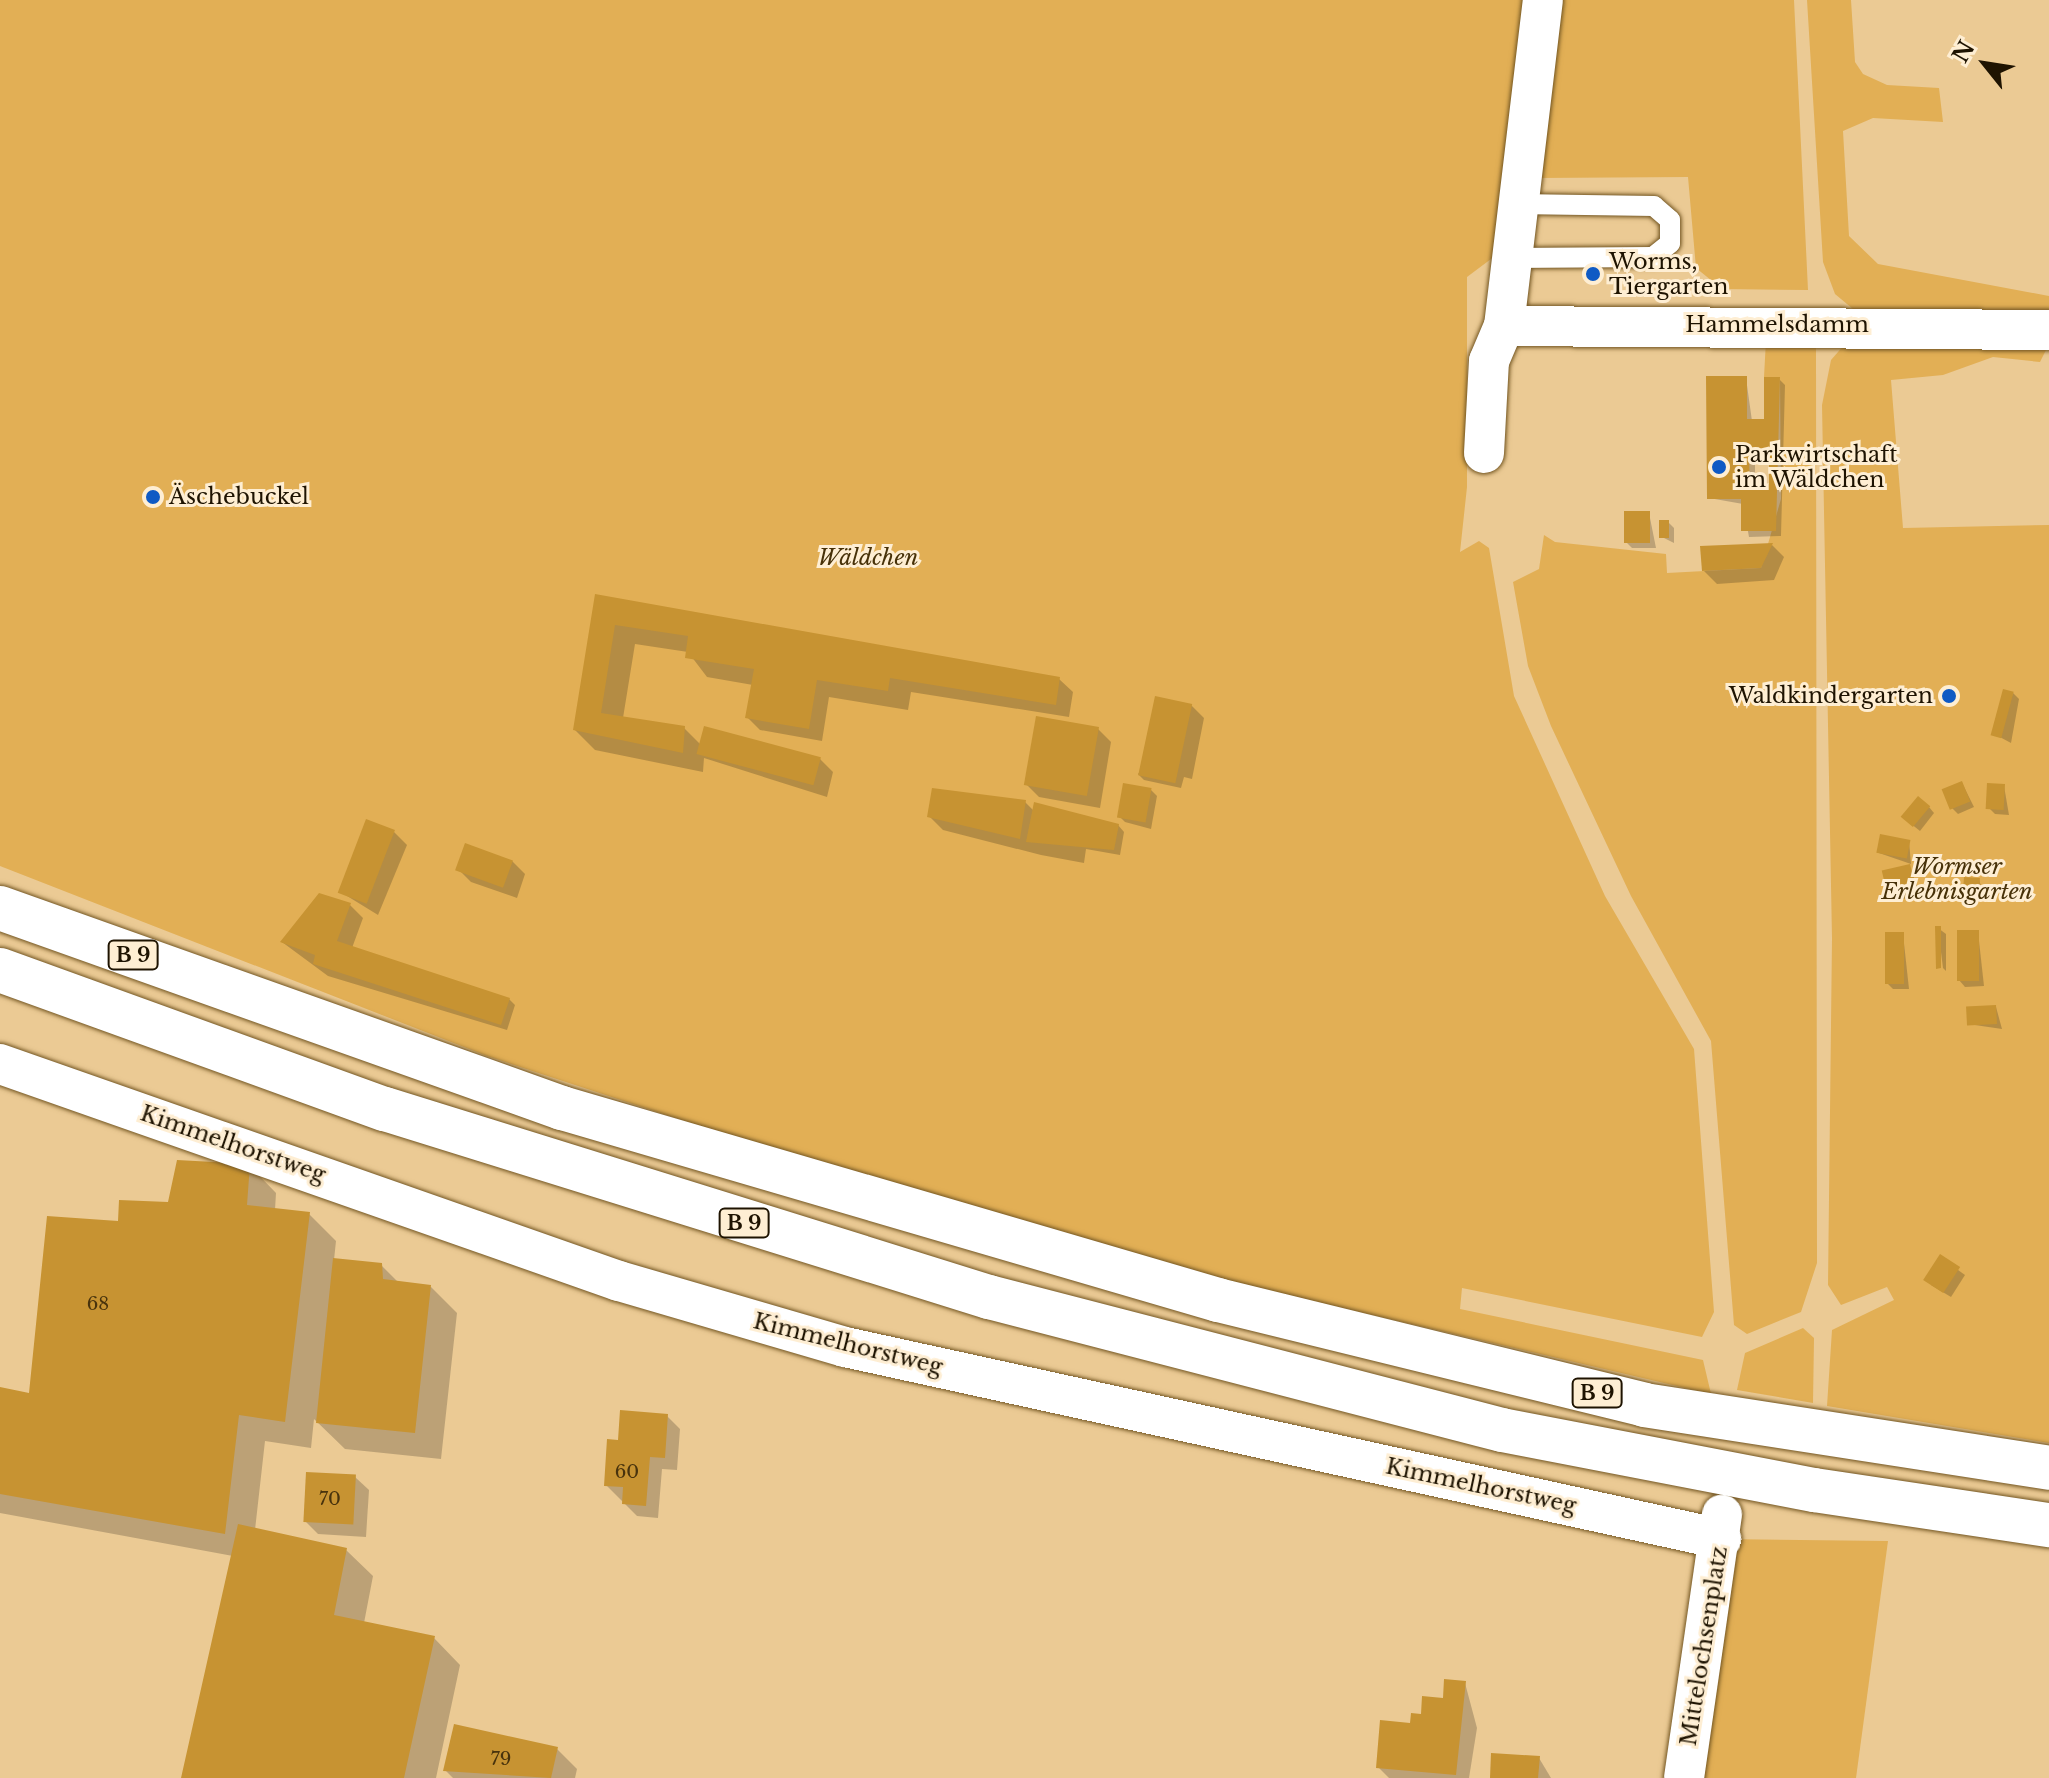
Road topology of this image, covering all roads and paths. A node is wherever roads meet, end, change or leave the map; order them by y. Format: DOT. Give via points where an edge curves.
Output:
graph roads {
  1 [pos="1543,0"];
  2 [pos="1515,204"];
  3 [pos="1510,258"];
  4 [pos="1504,326"];
  5 [pos="2049,330"];
  6 [pos="1484,453"];
  7 [pos="0,908"];
  8 [pos="0,970"];
  9 [pos="0,1064"];
  10 [pos="2049,1468"];
  11 [pos="2049,1525"];
  12 [pos="1721,1527"];
  13 [pos="1684,1778"];
  1 -- 2 [label="street"];
  2 -- 3 [label="street"];
  2 -- 3 [label="lane" via="1654,206 1670,220 1670,243 1653,257"];
  3 -- 4 [label="street"];
  4 -- 5 [label="street, Hammelsdamm"];
  4 -- 6 [label="street" via="1489,361"];
  7 -- 10 [label="highway, B 9" via="562,1108 1218,1300 1644,1405"];
  8 -- 11 [label="highway, B 9" via="385,1109 989,1297 1517,1433"];
  9 -- 12 [label="street, Kimmelhorstweg" via="619,1281 845,1347"];
  12 -- 13 [label="street, Mittelochsenplatz"];
}
